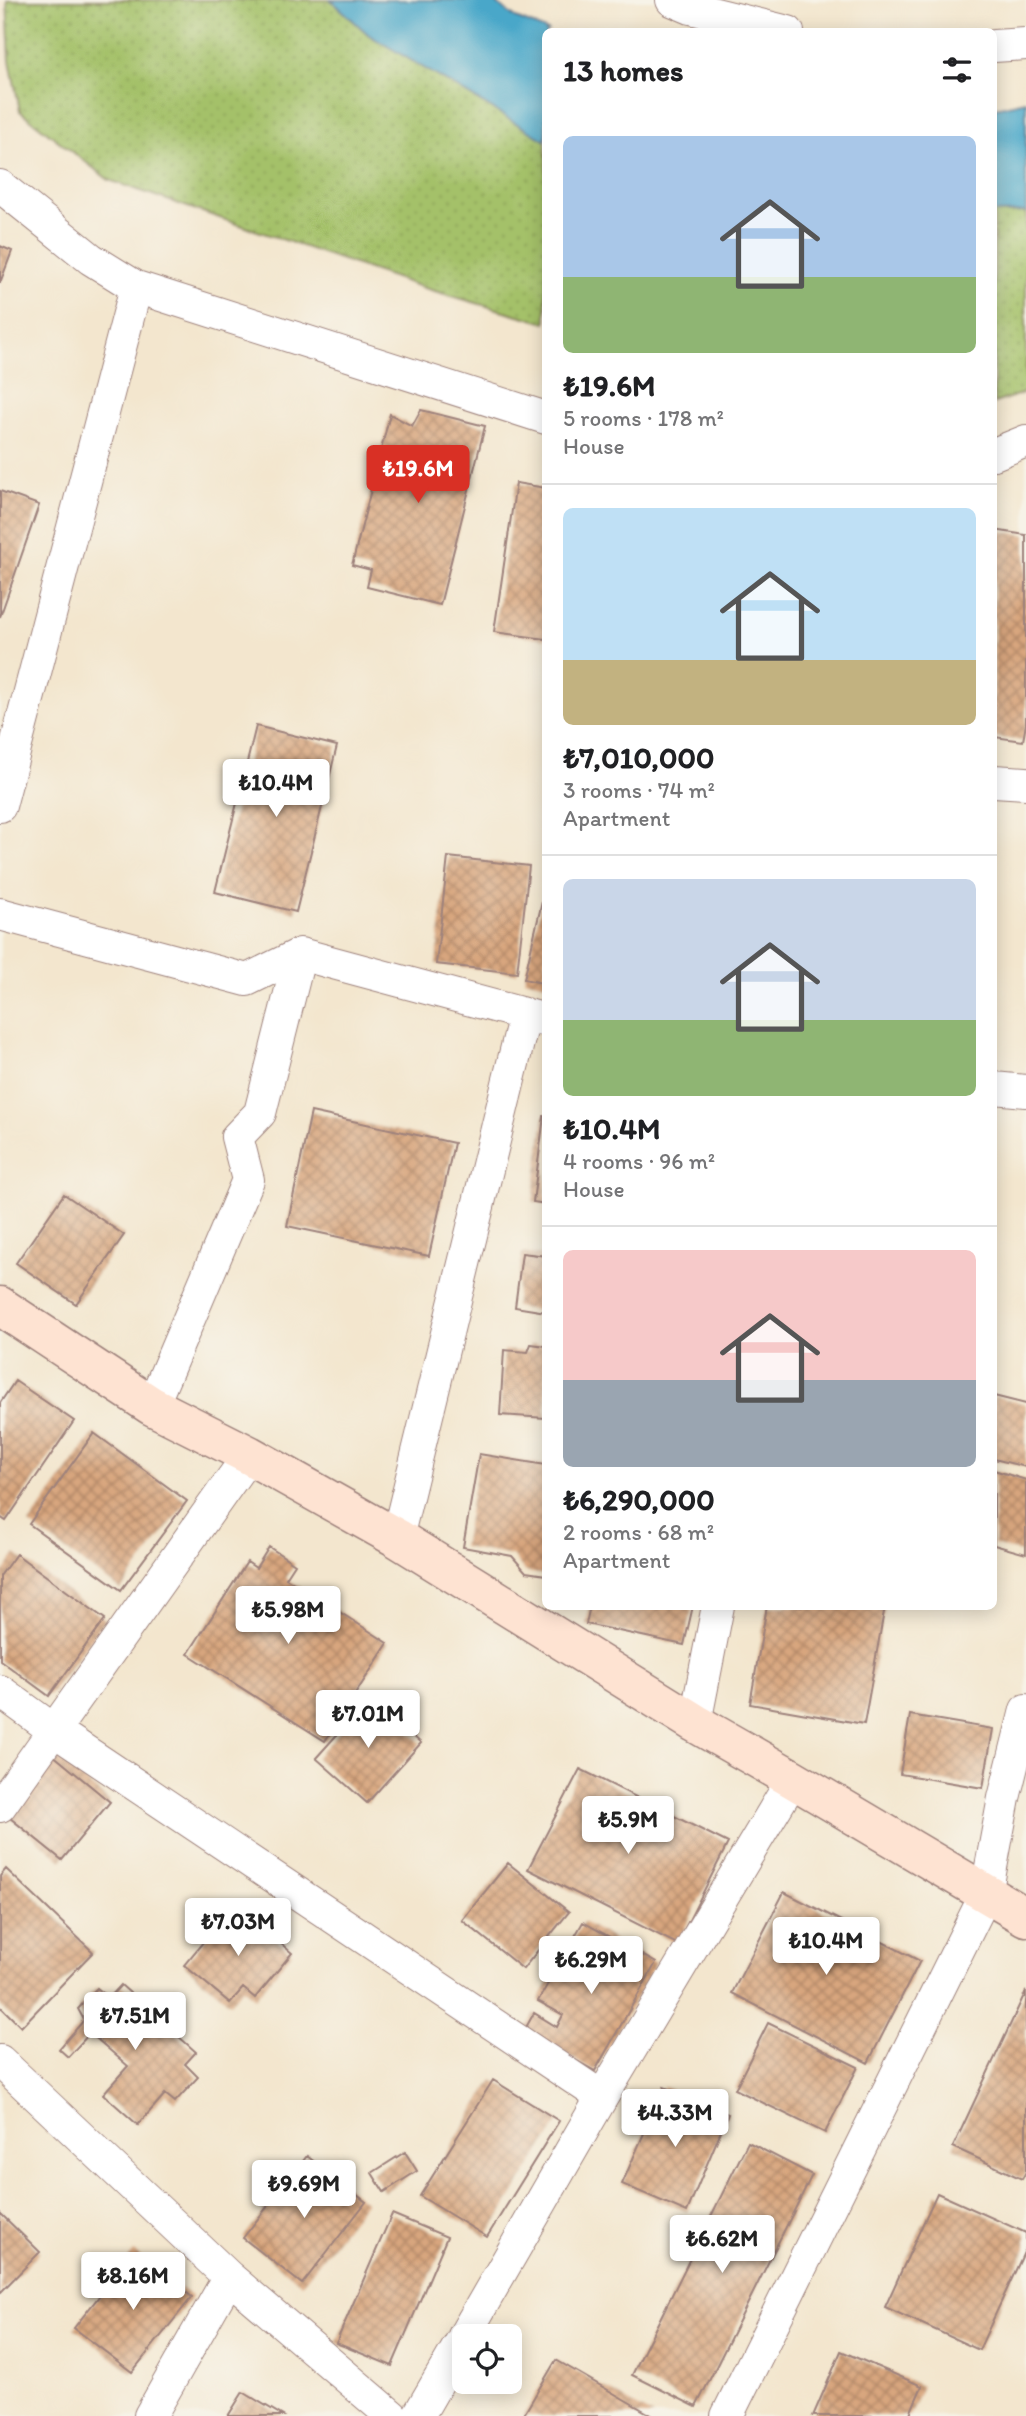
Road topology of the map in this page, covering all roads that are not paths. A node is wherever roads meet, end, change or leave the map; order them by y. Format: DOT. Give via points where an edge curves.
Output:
graph roads {
  1 [pos="672,0"];
  2 [pos="772,28"];
  3 [pos="1026,44"];
  4 [pos="997,46"];
  5 [pos="0,186"];
  6 [pos="136,287"];
  7 [pos="542,417"];
  8 [pos="1026,442"];
  9 [pos="997,453"];
  10 [pos="997,780"];
  11 [pos="1026,783"];
  12 [pos="0,806"];
  13 [pos="0,914"];
  14 [pos="300,954"];
  15 [pos="536,1017"];
  16 [pos="997,1088"];
  17 [pos="1026,1091"];
  18 [pos="0,1306"];
  19 [pos="152,1406"];
  20 [pos="249,1455"];
  21 [pos="397,1538"];
  22 [pos="717,1610"];
  23 [pos="0,1691"];
  24 [pos="1026,1710"];
  25 [pos="695,1723"];
  26 [pos="55,1731"];
  27 [pos="793,1779"];
  28 [pos="0,1806"];
  29 [pos="986,1894"];
  30 [pos="1026,1917"];
  31 [pos="0,2061"];
  32 [pos="602,2097"];
  33 [pos="229,2277"];
  34 [pos="471,2324"];
  35 [pos="452,2358"];
  36 [pos="150,2416"];
  37 [pos="392,2416"];
  38 [pos="418,2416"];
  39 [pos="727,2416"];
  1 -- 2 [label="street"];
  3 -- 4 [label="street"];
  5 -- 6 [label="street" via="91,259"];
  6 -- 7 [label="street"];
  6 -- 12 [label="street"];
  8 -- 9 [label="street"];
  10 -- 11 [label="street"];
  13 -- 14 [label="street" via="247,980"];
  14 -- 15 [label="street"];
  14 -- 19 [label="street" via="261,1113 237,1137 248,1180"];
  15 -- 21 [label="street"];
  16 -- 17 [label="street"];
  18 -- 19 [label="main road"];
  19 -- 20 [label="main road"];
  20 -- 21 [label="main road"];
  20 -- 26 [label="street"];
  21 -- 25 [label="main road"];
  22 -- 25 [label="street"];
  23 -- 26 [label="street"];
  24 -- 29 [label="street" via="1003,1798"];
  25 -- 27 [label="main road"];
  26 -- 28 [label="street"];
  26 -- 32 [label="street"];
  27 -- 29 [label="main road"];
  27 -- 32 [label="street"];
  29 -- 30 [label="main road"];
  29 -- 39 [label="street"];
  31 -- 33 [label="street"];
  32 -- 34 [label="street"];
  33 -- 36 [label="street"];
  33 -- 37 [label="street"];
  35 -- 38 [label="street"];
}
